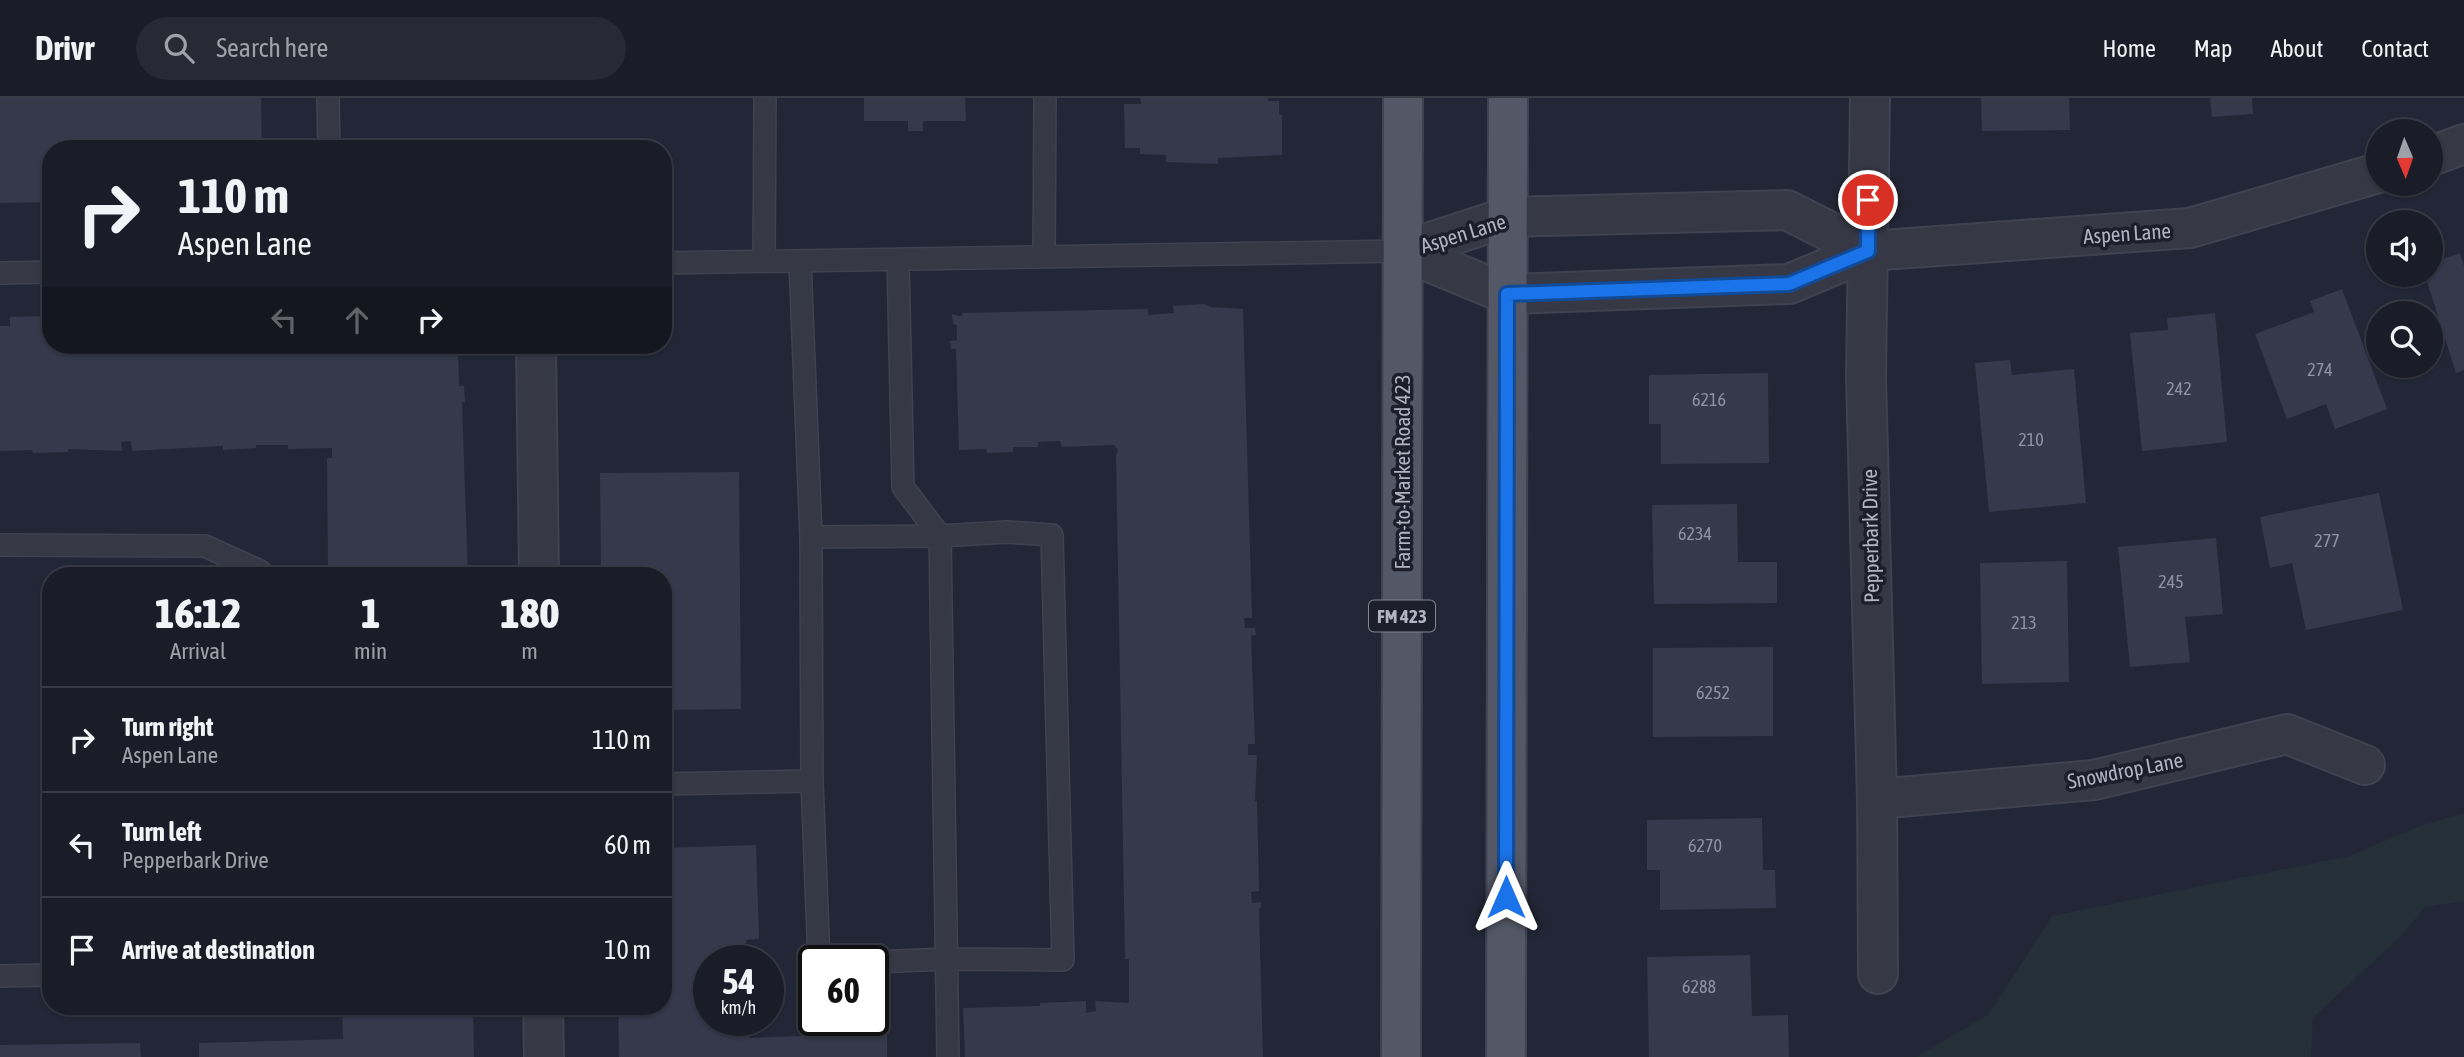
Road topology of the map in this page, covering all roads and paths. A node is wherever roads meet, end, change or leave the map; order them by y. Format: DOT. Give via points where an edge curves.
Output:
graph roads {
  1 [pos="328,98"];
  2 [pos="765,98"];
  3 [pos="1045,98"];
  4 [pos="1404,98"];
  5 [pos="1508,98"];
  6 [pos="1870,98"];
  7 [pos="329,140"];
  8 [pos="2464,144"];
  9 [pos="2443,152"];
  10 [pos="2366,177"];
  11 [pos="1508,217"];
  12 [pos="1403,251"];
  13 [pos="1868,251"];
  14 [pos="1044,257"];
  15 [pos="898,259"];
  16 [pos="764,261"];
  17 [pos="800,261"];
  18 [pos="672,263"];
  19 [pos="0,272"];
  20 [pos="42,272"];
  21 [pos="1507,294"];
  22 [pos="536,354"];
  23 [pos="940,536"];
  24 [pos="811,537"];
  25 [pos="0,545"];
  26 [pos="251,567"];
  27 [pos="539,567"];
  28 [pos="2365,765"];
  29 [pos="812,781"];
  30 [pos="672,784"];
  31 [pos="1877,799"];
  32 [pos="817,945"];
  33 [pos="947,959"];
  34 [pos="889,961"];
  35 [pos="1878,974"];
  36 [pos="42,975"];
  37 [pos="0,976"];
  38 [pos="543,1015"];
  39 [pos="544,1057"];
  40 [pos="947,1057"];
  41 [pos="1401,1057"];
  42 [pos="1506,1057"];
  1 -- 7 [label="lane"];
  2 -- 16 [label="lane"];
  3 -- 14 [label="lane"];
  4 -- 12 [label="main road, Farm-to-Market Road 423 / FM 423"];
  5 -- 11 [label="main road"];
  6 -- 13 [label="street, Pepperbark Drive"];
  8 -- 9 [label="street"];
  10 -- 13 [label="street, Aspen Lane" via="2190,228"];
  11 -- 12 [label="street, Aspen Lane"];
  11 -- 13 [label="street, Aspen Lane" via="1787,210"];
  11 -- 21 [label="main road"];
  12 -- 14 [label="lane"];
  12 -- 21 [label="street, Aspen Lane"];
  12 -- 41 [label="main road, Farm-to-Market Road 423 / FM 423"];
  13 -- 21 [label="street, Aspen Lane" via="1789,284"];
  13 -- 31 [label="street, Pepperbark Drive" via="1866,376"];
  14 -- 15 [label="lane"];
  15 -- 17 [label="lane"];
  15 -- 23 [label="lane" via="903,487"];
  16 -- 17 [label="lane"];
  16 -- 18 [label="lane"];
  17 -- 24 [label="lane"];
  19 -- 20 [label="lane"];
  21 -- 42 [label="main road"];
  22 -- 27 [label="street"];
  23 -- 24 [label="lane"];
  23 -- 33 [label="lane"];
  23 -- 33 [label="lane" via="1052,535 1063,960"];
  24 -- 29 [label="lane"];
  25 -- 26 [label="lane" via="205,546"];
  28 -- 31 [label="street, Snowdrop Lane" via="2287,734 2094,780"];
  29 -- 30 [label="lane"];
  29 -- 32 [label="lane"];
  31 -- 35 [label="street, Pepperbark Drive"];
  33 -- 34 [label="lane"];
  33 -- 40 [label="lane"];
  36 -- 37 [label="lane"];
  38 -- 39 [label="street"];
}
